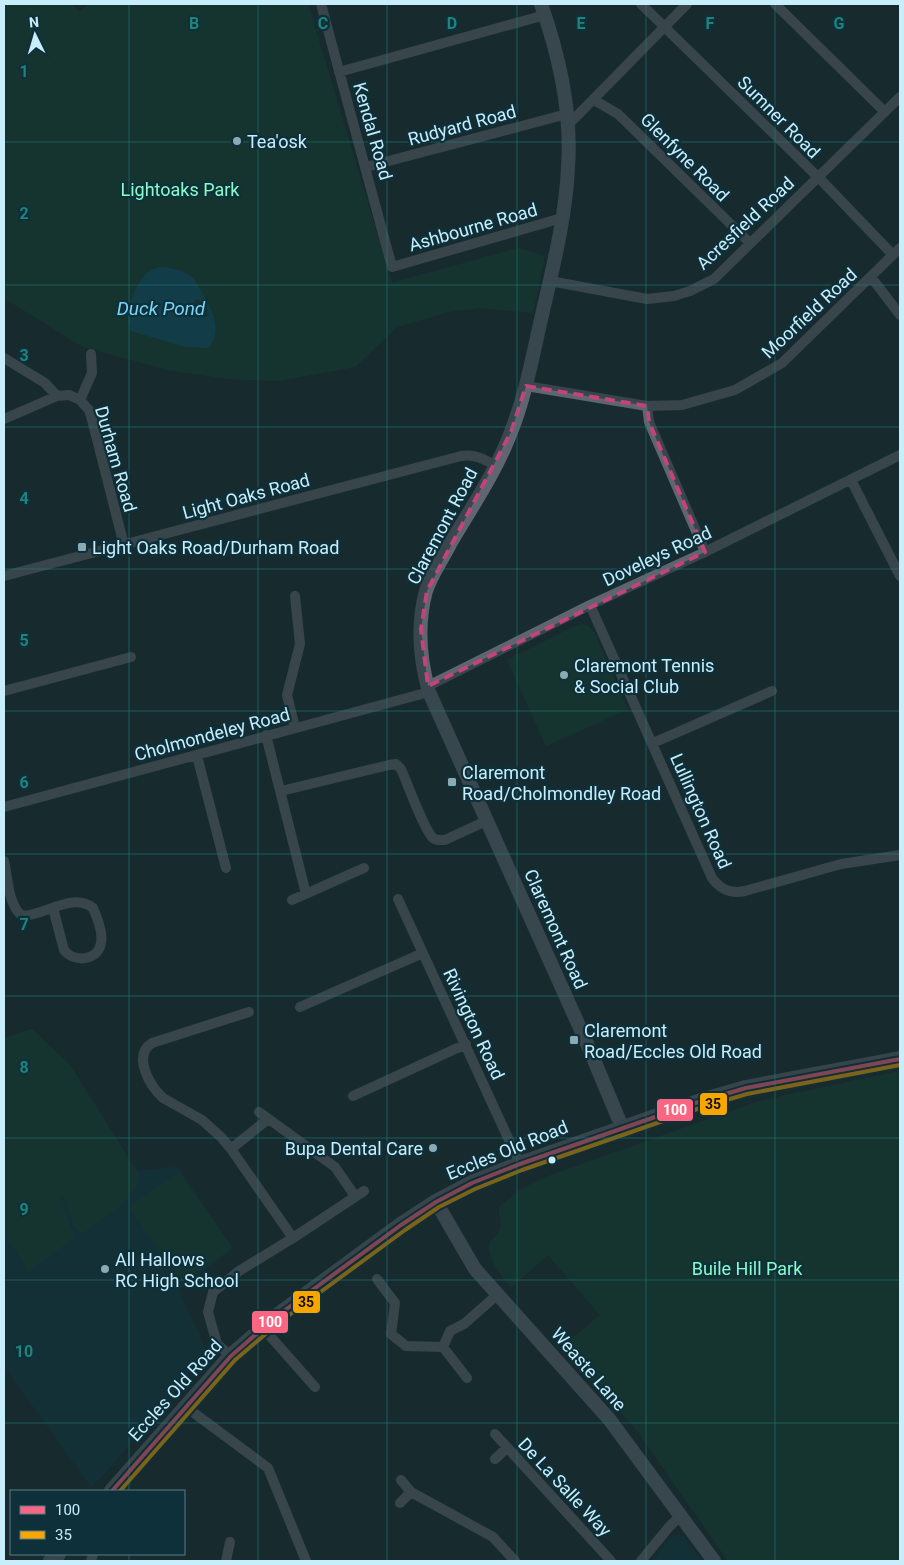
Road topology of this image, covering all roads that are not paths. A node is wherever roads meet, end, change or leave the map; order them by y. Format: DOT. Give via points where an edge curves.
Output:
graph roads {
  1 [pos="321,4"];
  2 [pos="641,4"];
  3 [pos="687,4"];
  4 [pos="775,4"];
  5 [pos="543,9"];
  6 [pos="665,27"];
  7 [pos="339,72"];
  8 [pos="900,97"];
  9 [pos="594,100"];
  10 [pos="885,112"];
  11 [pos="567,120"];
  12 [pos="366,167"];
  13 [pos="817,177"];
  14 [pos="562,218"];
  15 [pos="750,243"];
  16 [pos="897,252"];
  17 [pos="392,267"];
  18 [pos="871,277"];
  19 [pos="550,281"];
  20 [pos="900,315"];
  21 [pos="91,354"];
  22 [pos="4,358"];
  23 [pos="526,386"];
  24 [pos="57,396"];
  25 [pos="80,400"];
  26 [pos="647,406"];
  27 [pos="4,419"];
  28 [pos="900,455"];
  29 [pos="496,466"];
  30 [pos="851,480"];
  31 [pos="124,545"];
  32 [pos="705,552"];
  33 [pos="4,576"];
  34 [pos="900,576"];
  35 [pos="295,596"];
  36 [pos="590,605"];
  37 [pos="131,657"];
  38 [pos="429,689"];
  39 [pos="4,690"];
  40 [pos="772,690"];
  41 [pos="295,728"];
  42 [pos="266,735"];
  43 [pos="653,744"];
  44 [pos="198,756"];
  45 [pos="280,791"];
  46 [pos="4,807"];
  47 [pos="486,821"];
  48 [pos="900,855"];
  49 [pos="4,861"];
  50 [pos="226,868"];
  51 [pos="364,868"];
  52 [pos="306,894"];
  53 [pos="398,899"];
  54 [pos="292,900"];
  55 [pos="53,908"];
  56 [pos="423,953"];
  57 [pos="300,1006"];
  58 [pos="248,1012"];
  59 [pos="466,1044"];
  60 [pos="900,1060"];
  61 [pos="353,1096"];
  62 [pos="259,1112"];
  63 [pos="268,1119"];
  64 [pos="622,1127"];
  65 [pos="231,1149"];
  66 [pos="520,1164"];
  67 [pos="436,1202"];
  68 [pos="293,1238"];
  69 [pos="377,1279"];
  70 [pos="498,1294"];
  71 [pos="263,1328"];
  72 [pos="443,1347"];
  73 [pos="231,1356"];
  74 [pos="467,1378"];
  75 [pos="315,1387"];
  76 [pos="186,1407"];
  77 [pos="495,1434"];
  78 [pos="507,1448"];
  79 [pos="495,1459"];
  80 [pos="401,1480"];
  81 [pos="113,1490"];
  82 [pos="411,1492"];
  83 [pos="400,1503"];
  84 [pos="682,1515"];
  85 [pos="230,1542"];
  86 [pos="226,1561"];
  87 [pos="306,1561"];
  88 [pos="515,1561"];
  89 [pos="611,1561"];
  90 [pos="640,1561"];
  91 [pos="714,1561"];
  1 -- 7 [label="street, Kendal Road"];
  2 -- 6 [label="street, Sumner Road"];
  3 -- 6 [label="street"];
  4 -- 10 [label="street"];
  5 -- 7 [label="street"];
  5 -- 11 [label="main road, Claremont Road" via="560,73"];
  6 -- 9 [label="street"];
  6 -- 13 [label="street, Sumner Road"];
  7 -- 12 [label="street, Kendal Road"];
  8 -- 10 [label="street, Acresfield Road"];
  9 -- 11 [label="street"];
  9 -- 15 [label="street, Glenfyne Road" via="618,114"];
  10 -- 13 [label="street, Acresfield Road"];
  11 -- 12 [label="street, Rudyard Road"];
  11 -- 14 [label="main road, Claremont Road" via="568,166"];
  12 -- 17 [label="street, Kendal Road"];
  13 -- 15 [label="street, Acresfield Road"];
  13 -- 16 [label="street, Sumner Road"];
  14 -- 17 [label="street, Ashbourne Road"];
  14 -- 19 [label="main road, Claremont Road"];
  15 -- 19 [label="street, Acresfield Road" via="714,279 674,296 647,299"];
  16 -- 18 [label="street, Moorfield Road"];
  18 -- 20 [label="street"];
  18 -- 26 [label="street, Moorfield Road" via="782,363 767,373 735,390 682,405"];
  19 -- 23 [label="main road, Claremont Road"];
  21 -- 25 [label="street, Durham Road" via="92,373"];
  22 -- 24 [label="street" via="45,383"];
  23 -- 26 [label="street, Moorfield Road"];
  23 -- 29 [label="main road, Claremont Road"];
  24 -- 25 [label="street" via="69,395"];
  24 -- 27 [label="street"];
  25 -- 31 [label="street, Durham Road" via="91,416"];
  26 -- 32 [label="street" via="649,422"];
  28 -- 30 [label="street, Doveleys Road"];
  29 -- 31 [label="street, Light Oaks Road" via="481,457 460,456"];
  29 -- 38 [label="main road, Claremont Road" via="436,569 427,591 421,629 422,660"];
  30 -- 32 [label="street, Doveleys Road"];
  30 -- 34 [label="street"];
  31 -- 33 [label="street, Light Oaks Road"];
  32 -- 36 [label="street, Doveleys Road"];
  35 -- 41 [label="street" via="300,644 287,695"];
  36 -- 38 [label="street, Doveleys Road"];
  36 -- 43 [label="street, Lullington Road"];
  37 -- 39 [label="street"];
  38 -- 41 [label="street, Cholmondeley Road"];
  38 -- 47 [label="main road, Claremont Road"];
  40 -- 43 [label="street"];
  41 -- 42 [label="street, Cholmondeley Road"];
  42 -- 44 [label="street, Cholmondeley Road"];
  42 -- 45 [label="street"];
  43 -- 48 [label="street, Lullington Road" via="712,878 726,891 745,891 832,866"];
  44 -- 46 [label="street, Cholmondeley Road"];
  44 -- 50 [label="street"];
  45 -- 47 [label="street" via="396,764 433,838 445,840"];
  45 -- 52 [label="street"];
  47 -- 64 [label="main road, Claremont Road"];
  49 -- 55 [label="street" via="13,905 18,912 28,916"];
  51 -- 52 [label="street"];
  52 -- 54 [label="street"];
  53 -- 56 [label="street, Rivington Road"];
  55 -- 55 [label="street" via="79,902 93,908 102,939 100,948 92,956 77,959 67,955"];
  56 -- 57 [label="street"];
  56 -- 59 [label="street, Rivington Road"];
  58 -- 65 [label="street" via="152,1043 143,1056 148,1076 157,1092 211,1127"];
  59 -- 61 [label="street"];
  59 -- 66 [label="street, Rivington Road"];
  60 -- 64 [label="main road, Eccles Old Road" via="746,1088"];
  62 -- 63 [label="street"];
  63 -- 65 [label="street"];
  63 -- 68 [label="street" via="335,1167 360,1193"];
  64 -- 66 [label="main road, Eccles Old Road"];
  65 -- 68 [label="street"];
  66 -- 67 [label="main road, Eccles Old Road"];
  67 -- 70 [label="main road, Weaste Lane" via="475,1269"];
  67 -- 71 [label="main road, Eccles Old Road"];
  68 -- 73 [label="street" via="212,1292 208,1312 217,1344"];
  69 -- 72 [label="street" via="396,1303 391,1334 406,1346"];
  70 -- 72 [label="street" via="464,1324 450,1331"];
  70 -- 84 [label="main road, Weaste Lane" via="609,1419"];
  71 -- 73 [label="main road, Eccles Old Road"];
  71 -- 75 [label="street"];
  72 -- 74 [label="street"];
  73 -- 76 [label="main road, Eccles Old Road"];
  76 -- 81 [label="main road, Eccles Old Road"];
  76 -- 87 [label="street" via="268,1468"];
  77 -- 78 [label="street, De La Salle Way"];
  78 -- 79 [label="street"];
  78 -- 89 [label="street, De La Salle Way"];
  80 -- 82 [label="street"];
  82 -- 83 [label="street"];
  82 -- 88 [label="street" via="493,1538"];
  84 -- 90 [label="street"];
  84 -- 91 [label="main road, Weaste Lane"];
  85 -- 86 [label="street"];
}
